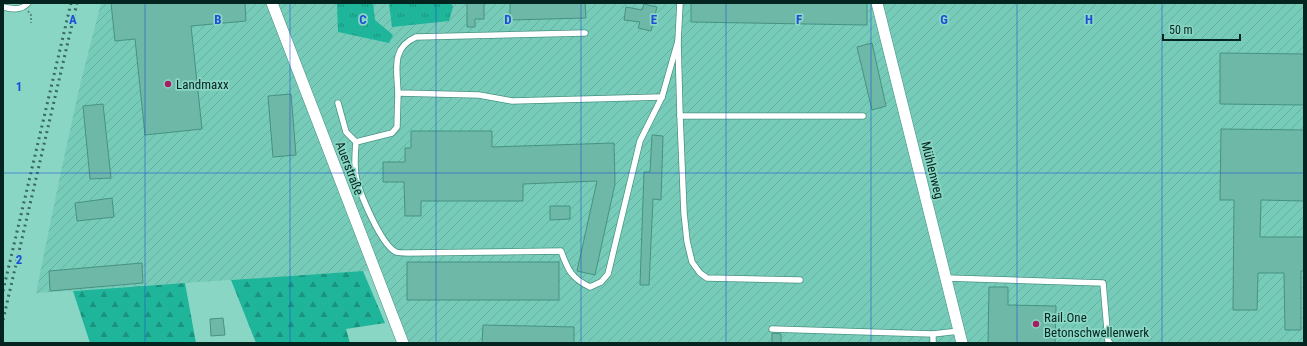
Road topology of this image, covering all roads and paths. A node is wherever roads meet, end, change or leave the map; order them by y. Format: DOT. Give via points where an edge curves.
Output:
graph roads {
  1 [pos="272,3"];
  2 [pos="680,3"];
  3 [pos="876,3"];
  4 [pos="27,5"];
  5 [pos="3,6"];
  6 [pos="31,23"];
  7 [pos="585,33"];
  8 [pos="678,40"];
  9 [pos="398,92"];
  10 [pos="662,97"];
  11 [pos="338,103"];
  12 [pos="680,116"];
  13 [pos="863,116"];
  14 [pos="356,142"];
  15 [pos="946,278"];
  16 [pos="800,280"];
  17 [pos="772,329"];
  18 [pos="959,331"];
  19 [pos="933,334"];
  20 [pos="403,343"];
  21 [pos="933,343"];
  22 [pos="962,343"];
  23 [pos="1110,343"];
  1 -- 20 [label="street, Auerstraße"];
  2 -- 8 [label="lane"];
  3 -- 15 [label="street, Mühlenweg"];
  4 -- 5 [label="lane" via="16,10"];
  4 -- 6 [label="path"];
  7 -- 9 [label="lane" via="416,37 406,42 397,59"];
  8 -- 10 [label="lane"];
  8 -- 12 [label="lane"];
  9 -- 10 [label="lane" via="479,95 512,101"];
  9 -- 14 [label="lane" via="397,127 392,133"];
  10 -- 14 [label="lane" via="640,141 608,274 601,282 590,287 578,281 568,271 561,251 395,252 371,218 356,177"];
  11 -- 14 [label="lane" via="346,132"];
  12 -- 13 [label="lane"];
  12 -- 16 [label="lane" via="687,241 692,262 700,273 707,278"];
  15 -- 18 [label="street, Mühlenweg"];
  15 -- 23 [label="lane" via="1103,283"];
  17 -- 19 [label="lane"];
  18 -- 19 [label="lane"];
  18 -- 22 [label="street, Mühlenweg"];
  19 -- 21 [label="lane"];
}
